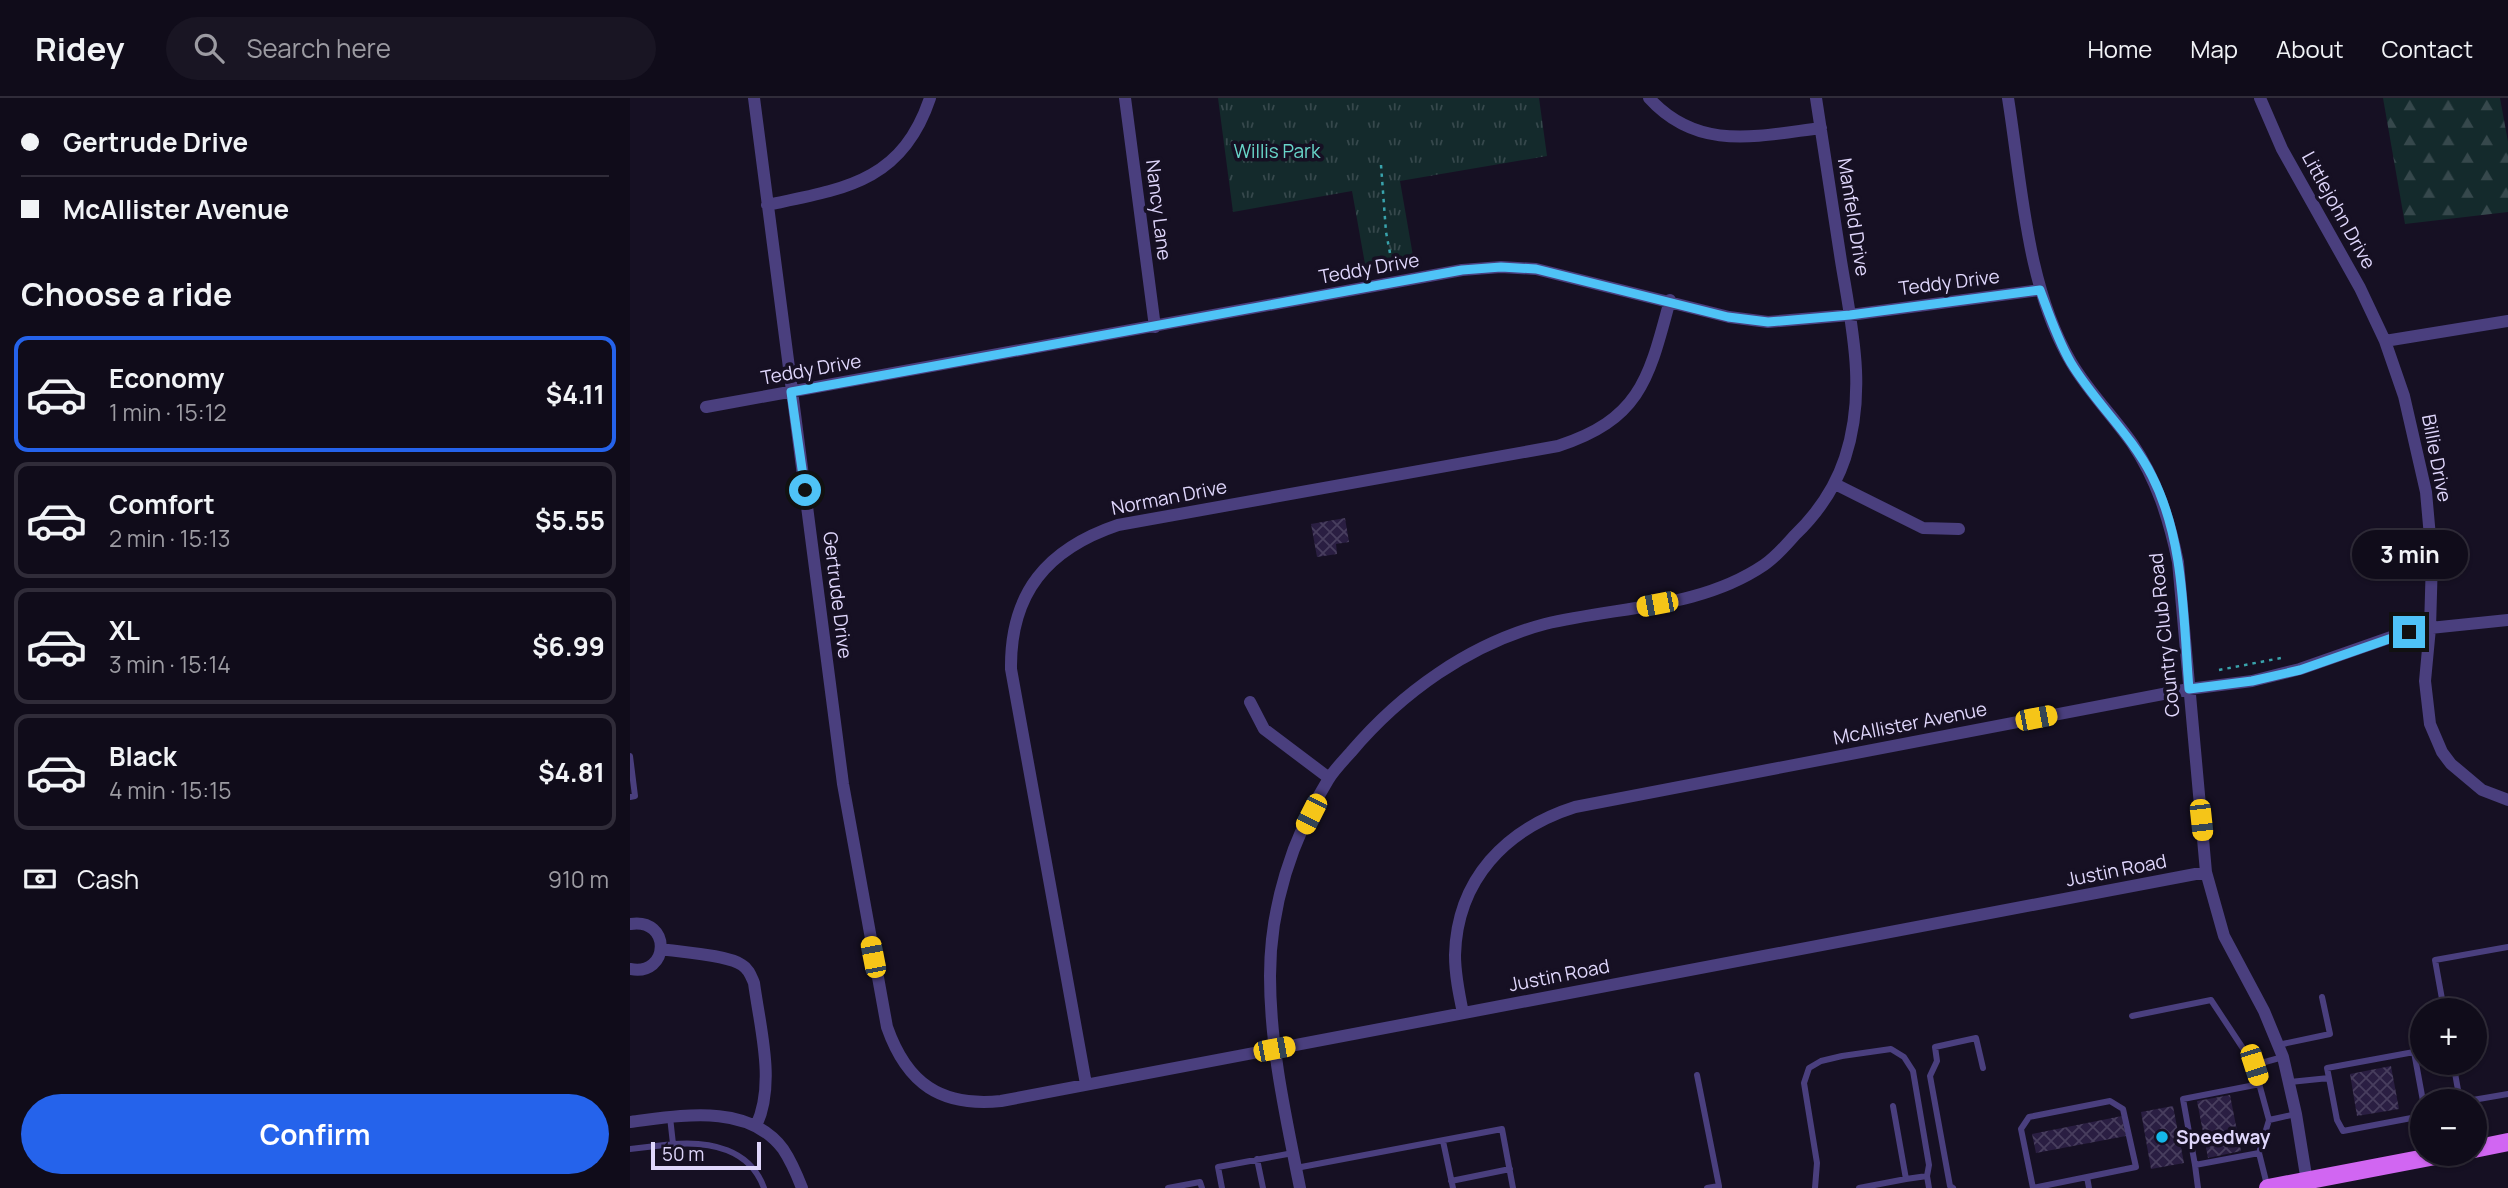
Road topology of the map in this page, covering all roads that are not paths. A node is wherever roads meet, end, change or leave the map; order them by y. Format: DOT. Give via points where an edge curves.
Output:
graph roads {
  1 [pos="754,98"];
  2 [pos="930,98"];
  3 [pos="1125,98"];
  4 [pos="1649,98"];
  5 [pos="1816,98"];
  6 [pos="2008,98"];
  7 [pos="2260,98"];
  8 [pos="1821,128"];
  9 [pos="767,205"];
  10 [pos="2040,290"];
  11 [pos="1670,300"];
  12 [pos="1850,315"];
  13 [pos="2508,321"];
  14 [pos="1155,327"];
  15 [pos="2385,341"];
  16 [pos="791,392"];
  17 [pos="706,407"];
  18 [pos="1835,484"];
  19 [pos="1959,529"];
  20 [pos="2508,621"];
  21 [pos="2430,628"];
  22 [pos="2189,689"];
  23 [pos="1251,702"];
  24 [pos="630,756"];
  25 [pos="1329,778"];
  26 [pos="630,797"];
  27 [pos="2508,800"];
  28 [pos="2206,873"];
  29 [pos="630,924"];
  30 [pos="2508,947"];
  31 [pos="661,949"];
  32 [pos="630,969"];
  33 [pos="2322,997"];
  34 [pos="2442,998"];
  35 [pos="1463,1013"];
  36 [pos="2132,1016"];
  37 [pos="1274,1049"];
  38 [pos="2281,1051"];
  39 [pos="2254,1065"];
  40 [pos="1983,1068"];
  41 [pos="1697,1075"];
  42 [pos="2329,1078"];
  43 [pos="2290,1082"];
  44 [pos="923,1083"];
  45 [pos="1086,1084"];
  46 [pos="2260,1084"];
  47 [pos="2421,1089"];
  48 [pos="2508,1094"];
  49 [pos="2487,1098"];
  50 [pos="1893,1106"];
  51 [pos="2296,1114"];
  52 [pos="670,1117"];
  53 [pos="2410,1118"];
  54 [pos="2269,1120"];
  55 [pos="630,1122"];
  56 [pos="756,1126"];
  57 [pos="1443,1142"];
  58 [pos="2508,1142"];
  59 [pos="673,1144"];
  60 [pos="2487,1146"];
  61 [pos="630,1149"];
  62 [pos="1293,1153"];
  63 [pos="2259,1153"];
  64 [pos="1257,1160"];
  65 [pos="2410,1160"];
  66 [pos="2195,1165"];
  67 [pos="1296,1168"];
  68 [pos="1510,1169"];
  69 [pos="1927,1176"];
  70 [pos="2087,1177"];
  71 [pos="1906,1179"];
  72 [pos="2307,1184"];
  73 [pos="1452,1185"];
  74 [pos="1719,1187"];
  75 [pos="764,1188"];
  76 [pos="802,1188"];
  77 [pos="1168,1188"];
  78 [pos="1202,1188"];
  79 [pos="1222,1188"];
  80 [pos="1263,1188"];
  81 [pos="1300,1188"];
  82 [pos="1513,1188"];
  83 [pos="1707,1188"];
  84 [pos="1815,1188"];
  85 [pos="1858,1188"];
  86 [pos="1929,1188"];
  87 [pos="1953,1188"];
  88 [pos="2033,1188"];
  89 [pos="2089,1188"];
  90 [pos="2198,1188"];
  91 [pos="2268,1188"];
  1 -- 9 [label="street, Gertrude Drive"];
  2 -- 9 [label="street" via="904,148 873,174 836,191"];
  3 -- 14 [label="street, Nancy Lane"];
  4 -- 8 [label="street" via="1685,126 1720,136 1741,138"];
  5 -- 8 [label="street, Manfeld Drive"];
  6 -- 10 [label="street, Country Club Road"];
  7 -- 15 [label="street, Littlejohn Drive" via="2282,149"];
  8 -- 12 [label="street, Manfeld Drive"];
  9 -- 16 [label="street, Gertrude Drive"];
  10 -- 12 [label="street, Teddy Drive"];
  10 -- 22 [label="street, Country Club Road" via="2071,363 2131,442 2162,498 2179,562"];
  11 -- 12 [label="street, Teddy Drive" via="1728,317 1768,322"];
  11 -- 14 [label="street, Teddy Drive" via="1536,269 1501,267"];
  11 -- 45 [label="street, Norman Drive" via="1646,380 1616,417 1582,438 1118,525 1074,543 1037,579 1017,618 1011,669"];
  12 -- 18 [label="street, Manfeld Drive" via="1858,405"];
  13 -- 15 [label="street"];
  14 -- 16 [label="street, Teddy Drive"];
  15 -- 21 [label="street, Billie Drive" via="2404,396 2426,492 2432,559"];
  16 -- 17 [label="street, Teddy Drive"];
  16 -- 44 [label="street, Gertrude Drive" via="843,784 887,1027 899,1058"];
  18 -- 19 [label="street" via="1923,528"];
  18 -- 25 [label="street, Manfeld Drive" via="1805,526 1766,564 1725,586 1682,599 1546,624 1479,649 1401,701"];
  20 -- 21 [label="street, McAllister Avenue"];
  21 -- 22 [label="street, McAllister Avenue" via="2300,670"];
  21 -- 27 [label="street, Billie Drive" via="2425,697 2435,737 2451,764 2468,779"];
  22 -- 28 [label="street, Country Club Road"];
  22 -- 35 [label="street, McAllister Avenue" via="1551,814 1508,841 1489,860 1464,902 1455,954"];
  23 -- 25 [label="street" via="1264,729"];
  24 -- 26 [label="lane" via="635,796"];
  25 -- 37 [label="street, Manfeld Drive" via="1301,832 1276,908 1270,975"];
  28 -- 35 [label="street, Justin Road"];
  28 -- 38 [label="street, Country Club Road" via="2224,936"];
  29 -- 31 [label="street" via="653,928"];
  30 -- 34 [label="lane" via="2435,960"];
  31 -- 32 [label="street" via="648,968"];
  31 -- 56 [label="street" via="730,959 749,972 767,1083 764,1109"];
  33 -- 38 [label="lane" via="2330,1034"];
  35 -- 37 [label="street, Justin Road"];
  36 -- 39 [label="lane" via="2211,1000"];
  37 -- 45 [label="street, Justin Road"];
  37 -- 62 [label="street, Manfeld Drive"];
  38 -- 39 [label="lane"];
  38 -- 43 [label="street, Country Club Road"];
  39 -- 46 [label="lane"];
  40 -- 87 [label="lane" via="1976,1038 1935,1047 1937,1061 1930,1076"];
  41 -- 74 [label="lane"];
  42 -- 43 [label="lane"];
  42 -- 47 [label="lane" via="2327,1068 2414,1052"];
  42 -- 53 [label="lane" via="2343,1131"];
  43 -- 51 [label="street, Country Club Road"];
  44 -- 45 [label="street, Justin Road" via="947,1097 982,1103"];
  46 -- 54 [label="lane"];
  46 -- 66 [label="lane" via="2183,1099"];
  48 -- 49 [label="lane"];
  50 -- 71 [label="lane"];
  51 -- 54 [label="lane"];
  51 -- 72 [label="street, Country Club Road"];
  52 -- 55 [label="street"];
  52 -- 56 [label="street" via="725,1117"];
  52 -- 59 [label="lane"];
  54 -- 63 [label="lane"];
  56 -- 76 [label="street" via="782,1148"];
  57 -- 67 [label="lane"];
  57 -- 68 [label="lane" via="1502,1129"];
  57 -- 73 [label="lane"];
  58 -- 60 [label="main road"];
  59 -- 61 [label="lane"];
  59 -- 75 [label="lane" via="723,1147 746,1161"];
  62 -- 64 [label="lane"];
  62 -- 67 [label="street, Manfeld Drive"];
  63 -- 66 [label="lane"];
  63 -- 91 [label="lane"];
  64 -- 79 [label="lane" via="1218,1167"];
  64 -- 80 [label="lane"];
  65 -- 72 [label="main road"];
  66 -- 90 [label="lane"];
  67 -- 81 [label="street, Manfeld Drive"];
  68 -- 73 [label="lane"];
  68 -- 82 [label="lane"];
  69 -- 71 [label="lane"];
  69 -- 84 [label="lane" via="1913,1071 1904,1057 1891,1049 1832,1059 1810,1068 1804,1083 1817,1163"];
  69 -- 86 [label="lane"];
  70 -- 88 [label="lane"];
  70 -- 88 [label="lane" via="2136,1167 2123,1109 2110,1101 2029,1118 2021,1129"];
  70 -- 89 [label="lane"];
  71 -- 85 [label="lane"];
  72 -- 91 [label="main road"];
  74 -- 83 [label="lane"];
  77 -- 78 [label="lane" via="1200,1182"];
}
